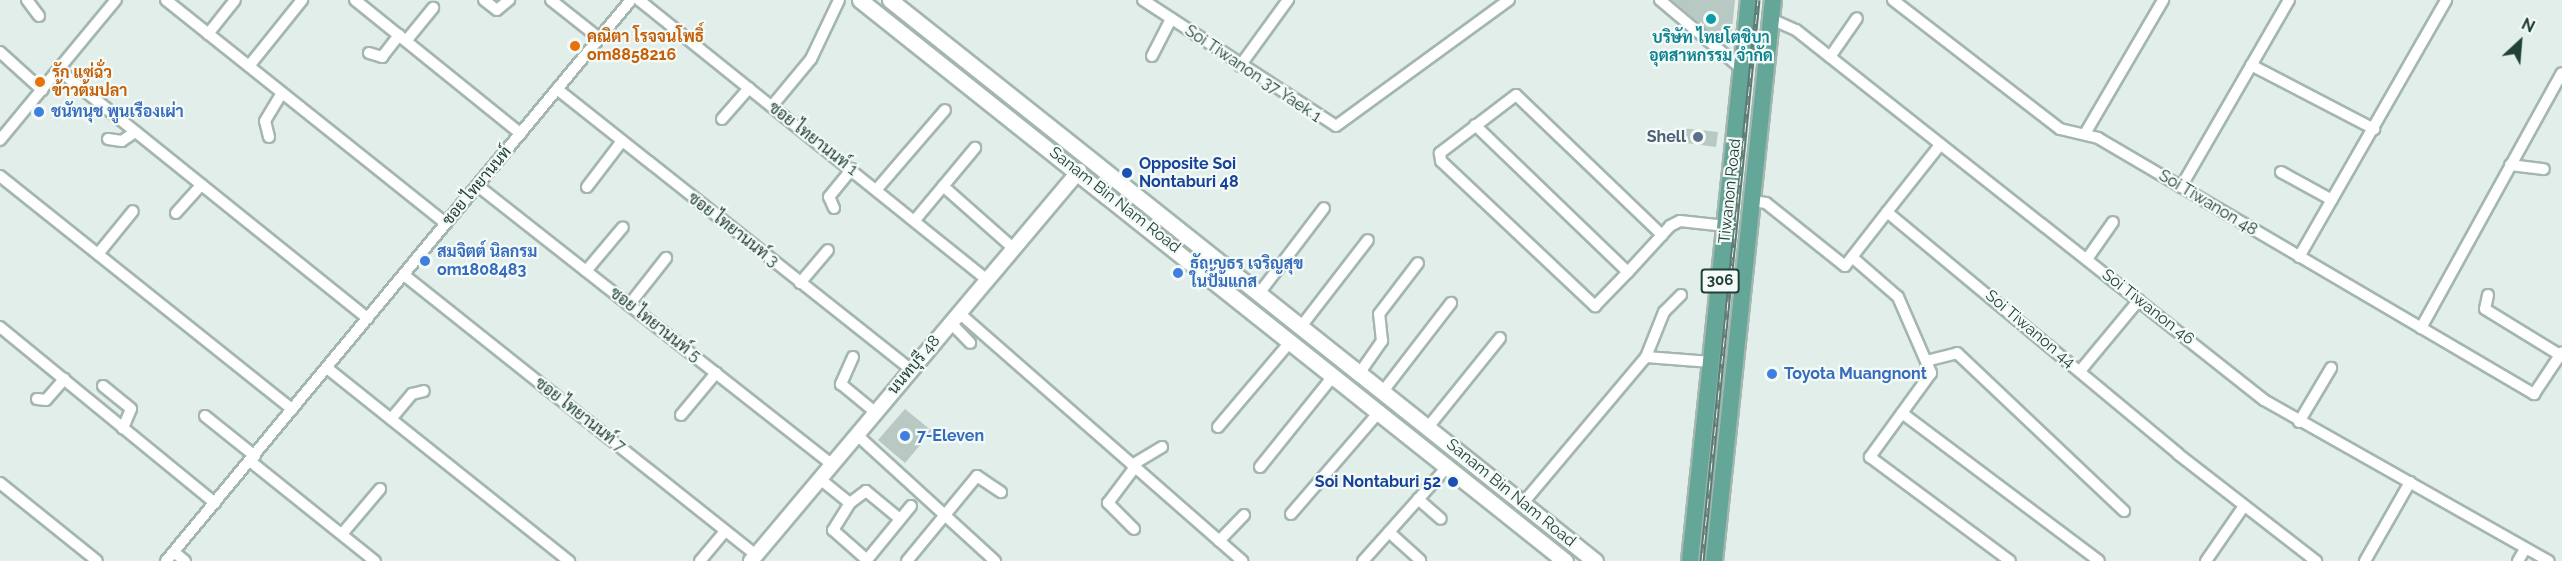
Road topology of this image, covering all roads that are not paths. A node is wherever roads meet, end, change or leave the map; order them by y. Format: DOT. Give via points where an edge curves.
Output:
graph roads {
  1 [pos="27,0"];
  2 [pos="166,0"];
  3 [pos="236,0"];
  4 [pos="302,0"];
  5 [pos="355,0"];
  6 [pos="484,0"];
  7 [pos="509,0"];
  8 [pos="551,0"];
  9 [pos="631,0"];
  10 [pos="639,0"];
  11 [pos="839,0"];
  12 [pos="860,0"];
  13 [pos="890,0"];
  14 [pos="1288,0"];
  15 [pos="1509,0"];
  16 [pos="1660,0"];
  17 [pos="1749,0"];
  18 [pos="1773,0"];
  19 [pos="1893,0"];
  20 [pos="2163,0"];
  21 [pos="2289,0"];
  22 [pos="2446,0"];
  23 [pos="110,2"];
  24 [pos="1149,2"];
  25 [pos="433,8"];
  26 [pos="39,16"];
  27 [pos="1857,18"];
  28 [pos="1171,19"];
  29 [pos="1771,19"];
  30 [pos="208,34"];
  31 [pos="402,38"];
  32 [pos="599,38"];
  33 [pos="1744,48"];
  34 [pos="1767,51"];
  35 [pos="0,52"];
  36 [pos="369,53"];
  37 [pos="1152,56"];
  38 [pos="1830,57"];
  39 [pos="2251,65"];
  40 [pos="249,66"];
  41 [pos="1240,66"];
  42 [pos="1742,69"];
  43 [pos="60,71"];
  44 [pos="2562,73"];
  45 [pos="749,88"];
  46 [pos="557,89"];
  47 [pos="42,90"];
  48 [pos="2557,91"];
  49 [pos="282,93"];
  50 [pos="771,106"];
  51 [pos="945,110"];
  52 [pos="722,119"];
  53 [pos="1475,125"];
  54 [pos="2374,129"];
  55 [pos="135,132"];
  56 [pos="2086,132"];
  57 [pos="521,134"];
  58 [pos="269,137"];
  59 [pos="108,139"];
  60 [pos="0,140"];
  61 [pos="622,141"];
  62 [pos="1940,145"];
  63 [pos="975,148"];
  64 [pos="1090,157"];
  65 [pos="2510,165"];
  66 [pos="852,169"];
  67 [pos="2544,170"];
  68 [pos="1079,171"];
  69 [pos="2281,172"];
  70 [pos="0,176"];
  71 [pos="201,184"];
  72 [pos="478,186"];
  73 [pos="943,186"];
  74 [pos="587,187"];
  75 [pos="2181,187"];
  76 [pos="877,189"];
  77 [pos="2332,200"];
  78 [pos="1752,201"];
  79 [pos="834,208"];
  80 [pos="1324,208"];
  81 [pos="133,211"];
  82 [pos="1887,212"];
  83 [pos="176,213"];
  84 [pos="915,220"];
  85 [pos="2113,222"];
  86 [pos="445,223"];
  87 [pos="1726,226"];
  88 [pos="623,228"];
  89 [pos="1662,235"];
  90 [pos="1368,240"];
  91 [pos="1013,248"];
  92 [pos="828,250"];
  93 [pos="98,254"];
  94 [pos="1852,257"];
  95 [pos="2299,257"];
  96 [pos="666,258"];
  97 [pos="2087,259"];
  98 [pos="1419,263"];
  99 [pos="586,271"];
  100 [pos="1628,272"];
  101 [pos="404,275"];
  102 [pos="986,279"];
  103 [pos="800,283"];
  104 [pos="1261,291"];
  105 [pos="1681,295"];
  106 [pos="2488,295"];
  107 [pos="2139,300"];
  108 [pos="1451,303"];
  109 [pos="629,305"];
  110 [pos="954,317"];
  111 [pos="368,319"];
  112 [pos="1303,324"];
  113 [pos="0,327"];
  114 [pos="2421,328"];
  115 [pos="1500,338"];
  116 [pos="1291,341"];
  117 [pos="970,343"];
  118 [pos="2561,353"];
  119 [pos="853,357"];
  120 [pos="1646,357"];
  121 [pos="1926,361"];
  122 [pos="1711,362"];
  123 [pos="327,368"];
  124 [pos="2331,368"];
  125 [pos="910,369"];
  126 [pos="1360,371"];
  127 [pos="2080,371"];
  128 [pos="716,374"];
  129 [pos="1335,375"];
  130 [pos="63,379"];
  131 [pos="104,386"];
  132 [pos="1384,390"];
  133 [pos="424,391"];
  134 [pos="37,399"];
  135 [pos="292,409"];
  136 [pos="1380,411"];
  137 [pos="875,412"];
  138 [pos="1902,413"];
  139 [pos="681,415"];
  140 [pos="205,416"];
  141 [pos="391,419"];
  142 [pos="2299,422"];
  143 [pos="1429,426"];
  144 [pos="1218,427"];
  145 [pos="123,428"];
  146 [pos="856,435"];
  147 [pos="1162,447"];
  148 [pos="252,458"];
  149 [pos="832,465"];
  150 [pos="1133,466"];
  151 [pos="1448,466"];
  152 [pos="1260,467"];
  153 [pos="820,479"];
  154 [pos="2410,482"];
  155 [pos="0,483"];
  156 [pos="380,489"];
  157 [pos="1001,492"];
  158 [pos="1418,499"];
  159 [pos="215,503"];
  160 [pos="850,503"];
  161 [pos="1523,503"];
  162 [pos="911,506"];
  163 [pos="2244,506"];
  164 [pos="2124,511"];
  165 [pos="1291,514"];
  166 [pos="1244,515"];
  167 [pos="944,516"];
  168 [pos="900,519"];
  169 [pos="1441,519"];
  170 [pos="1134,529"];
  171 [pos="725,531"];
  172 [pos="1389,532"];
  173 [pos="342,534"];
  174 [pos="1219,541"];
  175 [pos="2525,549"];
  176 [pos="174,552"];
  177 [pos="754,558"];
  178 [pos="866,560"];
  179 [pos="1420,560"];
  180 [pos="97,561"];
  181 [pos="166,561"];
  182 [pos="185,561"];
  183 [pos="375,561"];
  184 [pos="569,561"];
  185 [pos="700,561"];
  186 [pos="907,561"];
  187 [pos="995,561"];
  188 [pos="1242,561"];
  189 [pos="1363,561"];
  190 [pos="1565,561"];
  191 [pos="1595,561"];
  192 [pos="1690,561"];
  193 [pos="1714,561"];
  194 [pos="2010,561"];
  195 [pos="2100,561"];
  196 [pos="2206,561"];
  197 [pos="2316,561"];
  198 [pos="2365,561"];
  199 [pos="2518,561"];
  200 [pos="2550,561"];
  1 -- 26 [label="street"];
  2 -- 30 [label="street"];
  3 -- 30 [label="street"];
  4 -- 40 [label="street"];
  5 -- 31 [label="street"];
  6 -- 7 [label="street" via="497,10"];
  8 -- 32 [label="street"];
  9 -- 32 [label="street, ซอย ไทยานนท์"];
  10 -- 45 [label="street, ซอย ไทยานนท์ 1"];
  11 -- 50 [label="street" via="811,59"];
  12 -- 68 [label="main road, Sanam Bin Nam Road"];
  13 -- 64 [label="main road, Sanam Bin Nam Road"];
  14 -- 41 [label="street"];
  15 -- 41 [label="street, Soi Tiwanon 37 Yaek 1" via="1336,126"];
  16 -- 42 [label="street"];
  17 -- 33 [label="main road, Tiwanon Road / 306"];
  18 -- 29 [label="main road, Tiwanon Road / 306"];
  19 -- 56 [label="street, Soi Tiwanon 48" via="2060,129"];
  20 -- 56 [label="street"];
  21 -- 39 [label="street"];
  22 -- 54 [label="street"];
  23 -- 43 [label="street"];
  24 -- 28 [label="street, Soi Tiwanon 37 Yaek 1"];
  25 -- 31 [label="street"];
  27 -- 38 [label="street"];
  28 -- 37 [label="street"];
  28 -- 41 [label="street, Soi Tiwanon 37 Yaek 1"];
  29 -- 34 [label="main road, Tiwanon Road / 306"];
  29 -- 38 [label="street, Soi Tiwanon 46" via="1789,25"];
  30 -- 40 [label="street"];
  31 -- 36 [label="street" via="382,57"];
  31 -- 57 [label="street"];
  32 -- 46 [label="street, ซอย ไทยานนท์"];
  33 -- 34 [label="main road"];
  33 -- 42 [label="main road, Tiwanon Road / 306"];
  34 -- 78 [label="main road, Tiwanon Road / 306"];
  35 -- 47 [label="street"];
  38 -- 62 [label="street, Soi Tiwanon 46"];
  39 -- 54 [label="street"];
  39 -- 75 [label="street"];
  40 -- 49 [label="street"];
  42 -- 87 [label="main road, Tiwanon Road / 306"];
  43 -- 47 [label="street"];
  43 -- 55 [label="street"];
  44 -- 48 [label="street"];
  45 -- 50 [label="street, ซอย ไทยานนท์ 1"];
  45 -- 52 [label="street"];
  46 -- 57 [label="street, ซอย ไทยานนท์"];
  46 -- 61 [label="street, ซอย ไทยานนท์ 3"];
  47 -- 60 [label="street"];
  48 -- 65 [label="street"];
  49 -- 58 [label="street" via="265,121"];
  49 -- 86 [label="street"];
  50 -- 66 [label="street, ซอย ไทยานนท์ 1"];
  51 -- 76 [label="street"];
  53 -- 89 [label="street" via="1516,94"];
  53 -- 100 [label="street"];
  53 -- 100 [label="street" via="1440,153 1442,161 1595,306"];
  54 -- 77 [label="street"];
  55 -- 59 [label="street" via="122,141"];
  55 -- 71 [label="street"];
  56 -- 75 [label="street, Soi Tiwanon 48"];
  57 -- 72 [label="street, ซอย ไทยานนท์"];
  61 -- 74 [label="street"];
  61 -- 103 [label="street, ซอย ไทยานนท์ 3"];
  62 -- 82 [label="street"];
  62 -- 97 [label="street, Soi Tiwanon 46"];
  63 -- 73 [label="street"];
  64 -- 68 [label="main road"];
  64 -- 104 [label="main road, Sanam Bin Nam Road"];
  65 -- 67 [label="street"];
  65 -- 114 [label="street"];
  66 -- 76 [label="street, ซอย ไทยานนท์ 1"];
  66 -- 79 [label="street" via="830,197"];
  68 -- 91 [label="street, นนทบุรี 48"];
  68 -- 116 [label="main road, Sanam Bin Nam Road"];
  69 -- 77 [label="street"];
  70 -- 93 [label="street"];
  71 -- 83 [label="street"];
  71 -- 111 [label="street"];
  72 -- 86 [label="street, ซอย ไทยานนท์"];
  72 -- 99 [label="street, ซอย ไทยานนท์ 5"];
  73 -- 84 [label="street"];
  73 -- 91 [label="street"];
  75 -- 95 [label="street, Soi Tiwanon 48"];
  76 -- 84 [label="street, ซอย ไทยานนท์ 1"];
  77 -- 95 [label="street"];
  78 -- 94 [label="street" via="1766,203 1845,266"];
  78 -- 193 [label="main road, Tiwanon Road / 306"];
  80 -- 104 [label="street"];
  81 -- 93 [label="street"];
  82 -- 94 [label="street"];
  82 -- 127 [label="street, Soi Tiwanon 44"];
  84 -- 102 [label="street, ซอย ไทยานนท์ 1"];
  85 -- 97 [label="street"];
  86 -- 101 [label="street, ซอย ไทยานนท์"];
  87 -- 89 [label="street" via="1680,221"];
  87 -- 122 [label="main road, Tiwanon Road / 306"];
  88 -- 99 [label="street"];
  89 -- 100 [label="street"];
  90 -- 112 [label="street"];
  91 -- 102 [label="street, นนทบุรี 48"];
  92 -- 103 [label="street"];
  93 -- 135 [label="street"];
  94 -- 121 [label="street" via="1898,297"];
  95 -- 114 [label="street, Soi Tiwanon 48"];
  96 -- 109 [label="street"];
  97 -- 107 [label="street, Soi Tiwanon 46"];
  98 -- 126 [label="street" via="1379,314 1382,340"];
  99 -- 109 [label="street, ซอย ไทยานนท์ 5"];
  101 -- 111 [label="street, ซอย ไทยานนท์"];
  101 -- 171 [label="street, ซอย ไทยานนท์ 7"];
  102 -- 110 [label="street, นนทบุรี 48"];
  103 -- 125 [label="street, ซอย ไทยานนท์ 3"];
  104 -- 112 [label="main road, Sanam Bin Nam Road"];
  105 -- 120 [label="street" via="1664,312"];
  106 -- 118 [label="street" via="2485,309"];
  107 -- 127 [label="street"];
  107 -- 142 [label="street, Soi Tiwanon 46"];
  108 -- 132 [label="street"];
  109 -- 128 [label="street, ซอย ไทยานนท์ 5"];
  110 -- 117 [label="street"];
  110 -- 125 [label="street, นนทบุรี 48"];
  110 -- 150 [label="street"];
  111 -- 123 [label="street, ซอย ไทยานนท์"];
  112 -- 126 [label="main road, Sanam Bin Nam Road"];
  113 -- 130 [label="street"];
  114 -- 118 [label="street, Soi Tiwanon 48" via="2534,394"];
  115 -- 143 [label="street"];
  116 -- 129 [label="main road, Sanam Bin Nam Road"];
  116 -- 144 [label="street"];
  119 -- 137 [label="street" via="841,384"];
  120 -- 122 [label="street"];
  120 -- 161 [label="street"];
  121 -- 138 [label="street" via="1931,373"];
  121 -- 164 [label="street" via="1957,353"];
  122 -- 192 [label="main road, Tiwanon Road / 306"];
  123 -- 135 [label="street, ซอย ไทยานนท์"];
  123 -- 141 [label="street"];
  124 -- 142 [label="street"];
  125 -- 137 [label="street, นนทบุรี 48"];
  126 -- 132 [label="main road, Sanam Bin Nam Road"];
  127 -- 163 [label="street, Soi Tiwanon 44"];
  128 -- 139 [label="street"];
  128 -- 149 [label="street, ซอย ไทยานนท์ 5"];
  129 -- 136 [label="main road, Sanam Bin Nam Road"];
  129 -- 152 [label="street"];
  130 -- 134 [label="street" via="46,400"];
  130 -- 145 [label="street"];
  131 -- 145 [label="street" via="131,409"];
  132 -- 143 [label="main road, Sanam Bin Nam Road"];
  133 -- 141 [label="street" via="412,394"];
  135 -- 148 [label="street, ซอย ไทยานนท์"];
  136 -- 151 [label="main road, Sanam Bin Nam Road"];
  136 -- 165 [label="street"];
  137 -- 146 [label="street, นนทบุรี 48"];
  138 -- 194 [label="street" via="1870,457"];
  138 -- 195 [label="street"];
  140 -- 148 [label="street"];
  141 -- 184 [label="street"];
  142 -- 154 [label="street, Soi Tiwanon 46"];
  143 -- 161 [label="main road, Sanam Bin Nam Road"];
  145 -- 159 [label="street"];
  146 -- 149 [label="street, นนทบุรี 48"];
  146 -- 167 [label="street"];
  147 -- 150 [label="street"];
  148 -- 159 [label="street, ซอย ไทยานนท์"];
  148 -- 173 [label="street"];
  149 -- 153 [label="street, นนทบุรี 48"];
  150 -- 170 [label="street" via="1108,503"];
  150 -- 174 [label="street"];
  151 -- 158 [label="street"];
  151 -- 190 [label="main road, Sanam Bin Nam Road"];
  153 -- 160 [label="street"];
  153 -- 177 [label="street, นนทบุรี 48"];
  154 -- 175 [label="street, Soi Tiwanon 46"];
  154 -- 198 [label="street"];
  155 -- 180 [label="street"];
  156 -- 173 [label="street"];
  157 -- 167 [label="street" via="977,476"];
  158 -- 169 [label="street"];
  158 -- 172 [label="street"];
  159 -- 176 [label="street, ซอย ไทยานนท์"];
  160 -- 168 [label="street" via="867,491"];
  160 -- 178 [label="street" via="833,530"];
  161 -- 191 [label="main road, Sanam Bin Nam Road"];
  162 -- 168 [label="street"];
  163 -- 196 [label="street"];
  163 -- 197 [label="street, Soi Tiwanon 44"];
  166 -- 174 [label="street"];
  167 -- 186 [label="street"];
  167 -- 187 [label="street"];
  168 -- 178 [label="street"];
  171 -- 177 [label="street, ซอย ไทยานนท์ 7"];
  171 -- 185 [label="street"];
  172 -- 179 [label="street"];
  172 -- 189 [label="street"];
  173 -- 183 [label="street"];
  174 -- 188 [label="street"];
  175 -- 199 [label="street"];
  175 -- 200 [label="street, Soi Tiwanon 46"];
  176 -- 181 [label="street, ซอย ไทยานนท์"];
  176 -- 182 [label="street"];
}
